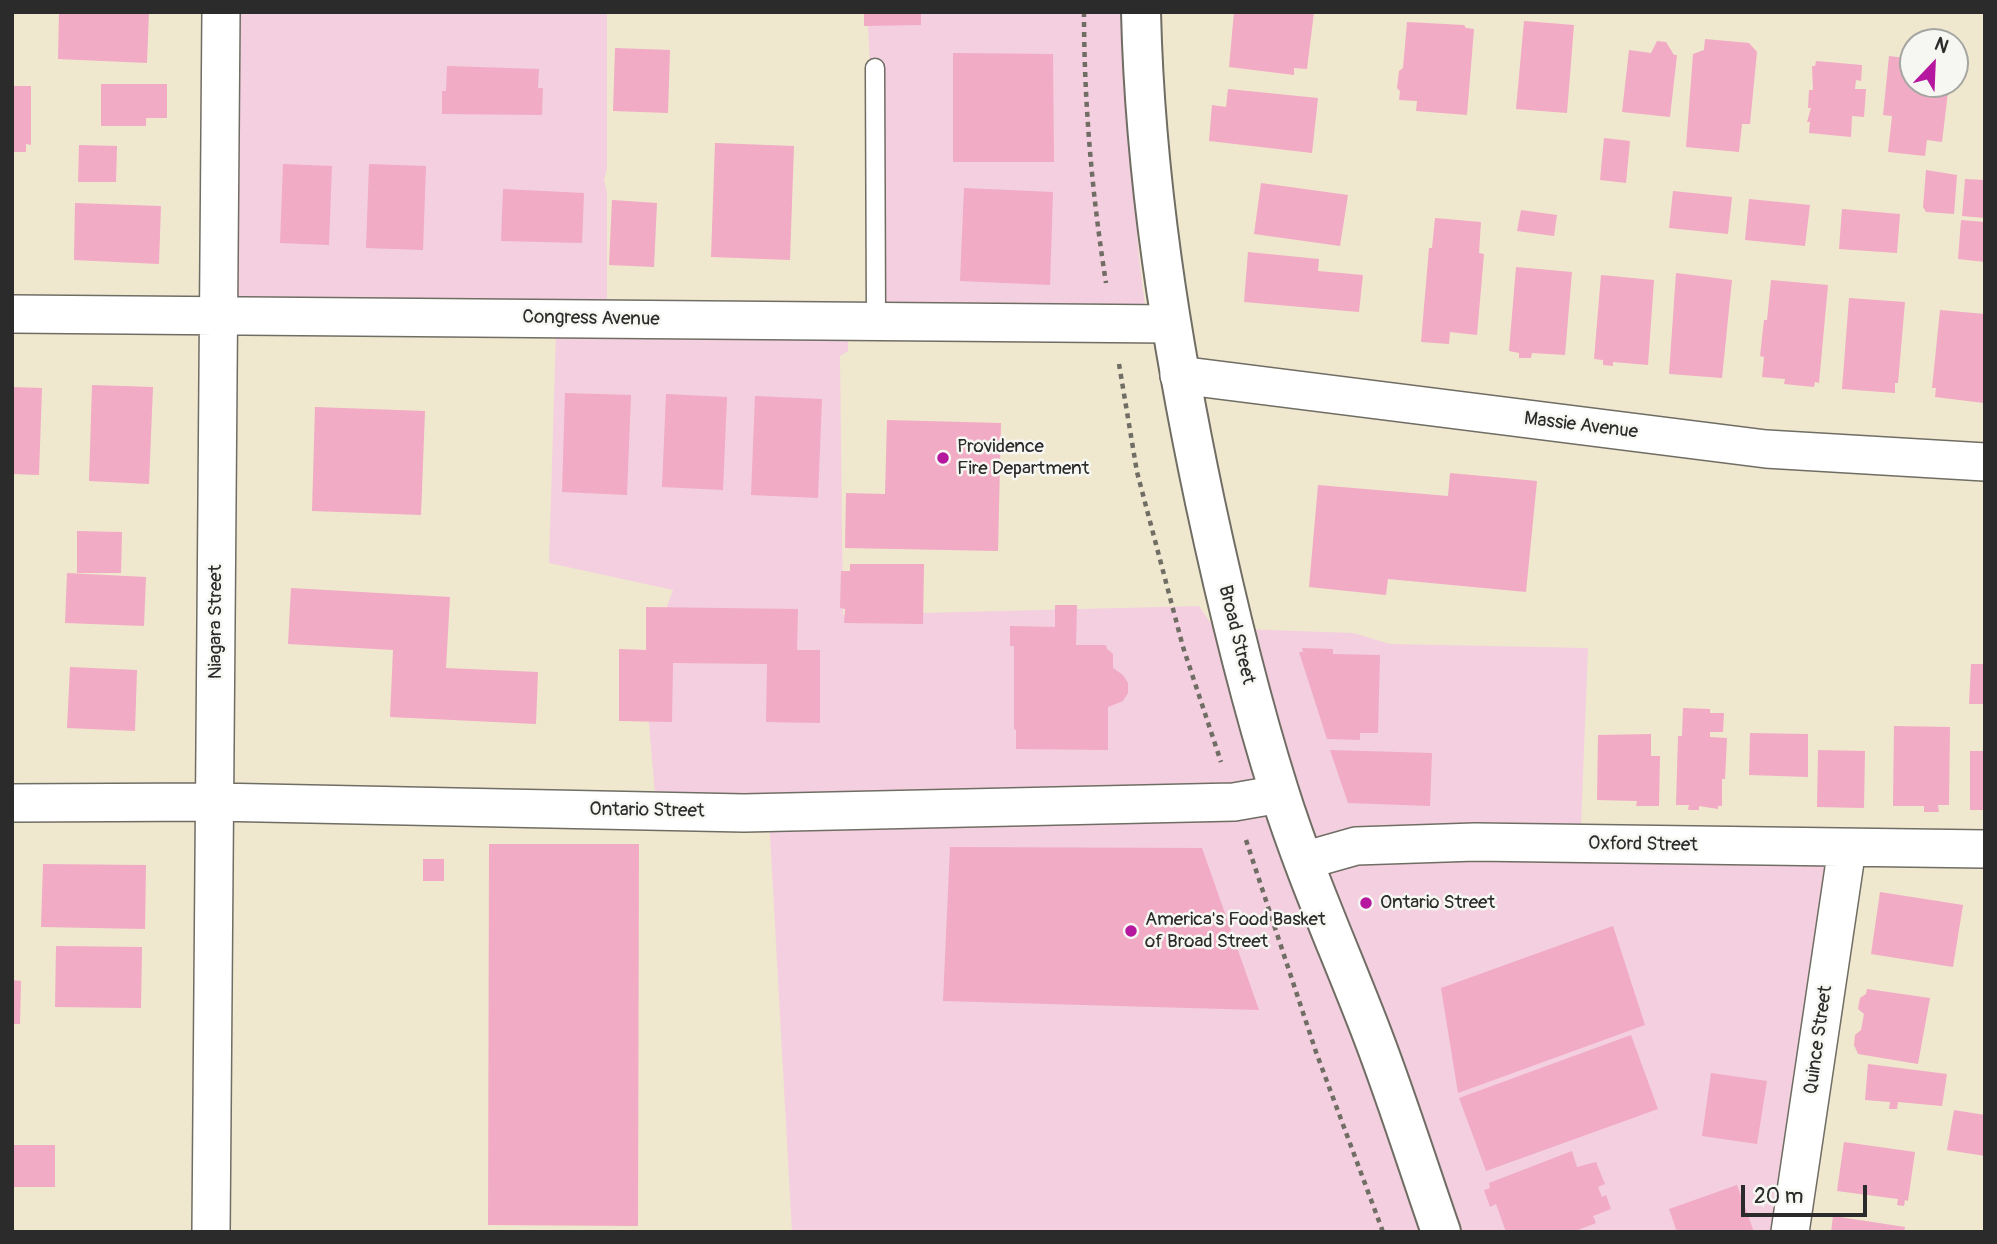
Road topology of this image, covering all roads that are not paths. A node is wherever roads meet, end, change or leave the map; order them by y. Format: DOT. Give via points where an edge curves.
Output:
graph roads {
  1 [pos="221,12"];
  2 [pos="1141,12"];
  3 [pos="875,68"];
  4 [pos="12,314"];
  5 [pos="218,316"];
  6 [pos="876,321"];
  7 [pos="1170,324"];
  8 [pos="1179,375"];
  9 [pos="1985,462"];
  10 [pos="1280,794"];
  11 [pos="215,802"];
  12 [pos="12,803"];
  13 [pos="1847,848"];
  14 [pos="1985,849"];
  15 [pos="1303,860"];
  16 [pos="211,1232"];
  17 [pos="1441,1232"];
  18 [pos="1790,1232"];
  1 -- 5 [label="street, Niagara Street"];
  2 -- 7 [label="main road, Broad Street" via="1143,89"];
  3 -- 6 [label="lane"];
  4 -- 5 [label="street, Congress Avenue"];
  5 -- 6 [label="street, Congress Avenue"];
  5 -- 11 [label="street, Niagara Street"];
  6 -- 7 [label="street, Congress Avenue"];
  7 -- 8 [label="main road, Broad Street"];
  8 -- 9 [label="street, Massie Avenue" via="1766,449"];
  8 -- 10 [label="main road, Broad Street" via="1224,590"];
  10 -- 11 [label="street, Ontario Street" via="1234,803 744,813"];
  10 -- 15 [label="main road, Broad Street"];
  11 -- 12 [label="street, Ontario Street"];
  11 -- 16 [label="street, Niagara Street"];
  13 -- 14 [label="street, Oxford Street"];
  13 -- 15 [label="street, Oxford Street" via="1475,842 1356,846"];
  13 -- 18 [label="street, Quince Street"];
  15 -- 17 [label="main road, Broad Street" via="1374,1038"];
}
